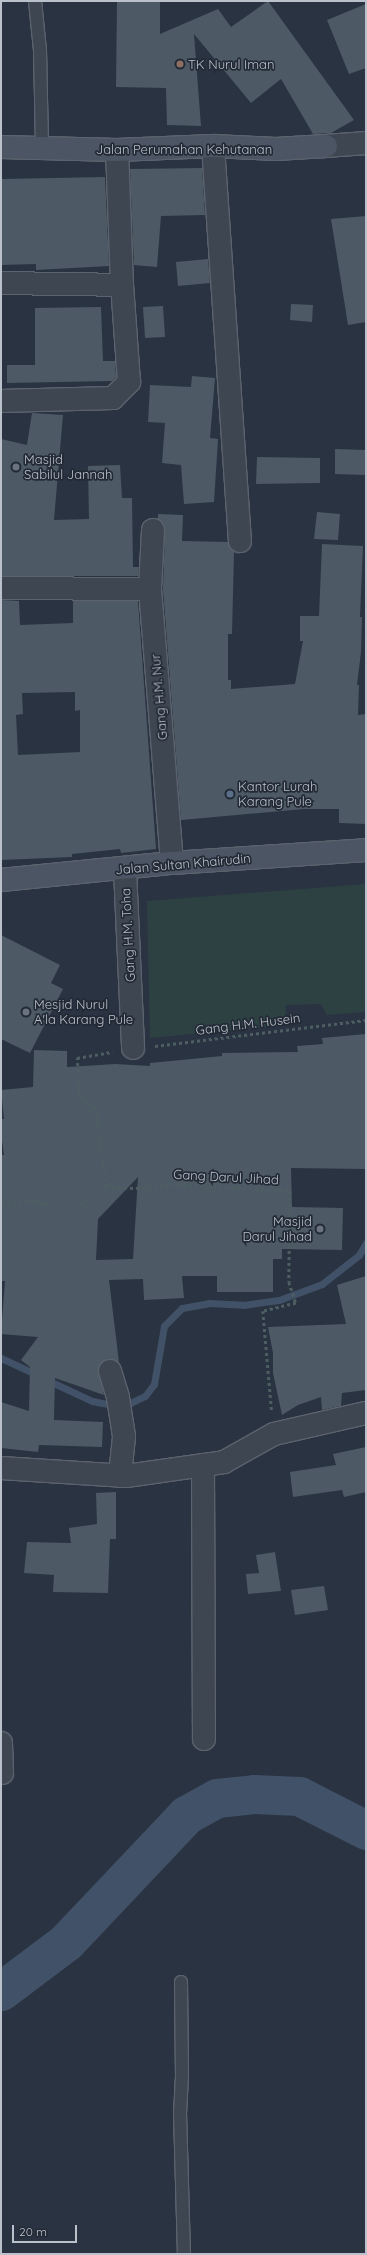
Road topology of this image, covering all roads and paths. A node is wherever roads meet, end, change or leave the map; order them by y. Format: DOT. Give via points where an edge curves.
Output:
graph roads {
  1 [pos="35,1"];
  2 [pos="366,143"];
  3 [pos="213,146"];
  4 [pos="326,146"];
  5 [pos="1,147"];
  6 [pos="42,147"];
  7 [pos="117,150"];
  8 [pos="1,283"];
  9 [pos="122,285"];
  10 [pos="1,401"];
  11 [pos="153,530"];
  12 [pos="240,541"];
  13 [pos="1,588"];
  14 [pos="150,589"];
  15 [pos="366,850"];
  16 [pos="172,863"];
  17 [pos="125,870"];
  18 [pos="1,880"];
  19 [pos="366,1020"];
  20 [pos="133,1048"];
  21 [pos="106,1187"];
  22 [pos="1,1202"];
  23 [pos="110,1371"];
  24 [pos="366,1413"];
  25 [pos="274,1434"];
  26 [pos="203,1465"];
  27 [pos="1,1468"];
  28 [pos="120,1476"];
  29 [pos="204,1739"];
  30 [pos="1,1743"];
  31 [pos="2,1773"];
  32 [pos="181,1982"];
  33 [pos="184,2254"];
  1 -- 6 [label="lane" via="40,50"];
  2 -- 4 [label="street, Jalan Perumahan Kehutanan"];
  3 -- 4 [label="main road, Jalan Perumahan Kehutanan" via="276,149"];
  3 -- 7 [label="main road, Jalan Perumahan Kehutanan"];
  3 -- 12 [label="street"];
  5 -- 6 [label="main road, Jalan Perumahan Kehutanan"];
  6 -- 7 [label="main road, Jalan Perumahan Kehutanan"];
  7 -- 9 [label="street"];
  8 -- 9 [label="street"];
  9 -- 10 [label="street" via="129,382 120,394 113,398"];
  11 -- 14 [label="street, Gang H.M. Nur"];
  13 -- 14 [label="street"];
  14 -- 16 [label="street, Gang H.M. Nur"];
  15 -- 16 [label="main road, Jalan Sultan Khairudin"];
  16 -- 17 [label="main road, Jalan Sultan Khairudin"];
  17 -- 18 [label="main road, Jalan Sultan Khairudin"];
  17 -- 20 [label="street, Gang H.M. Toha"];
  19 -- 20 [label="path, Gang H.M. Husein"];
  20 -- 21 [label="path" via="78,1058 79,1096 96,1109"];
  21 -- 22 [label="path" via="82,1205 50,1205 33,1201"];
  21 -- 25 [label="path, Gang Darul Jihad" via="136,1188 171,1184 290,1191 289,1282 296,1303 263,1311"];
  23 -- 28 [label="street" via="120,1407 124,1437"];
  24 -- 25 [label="street"];
  25 -- 26 [label="street" via="224,1462"];
  26 -- 28 [label="street"];
  26 -- 29 [label="street"];
  27 -- 28 [label="street"];
  30 -- 31 [label="street"];
  32 -- 33 [label="lane" via="180,2112"];
}
